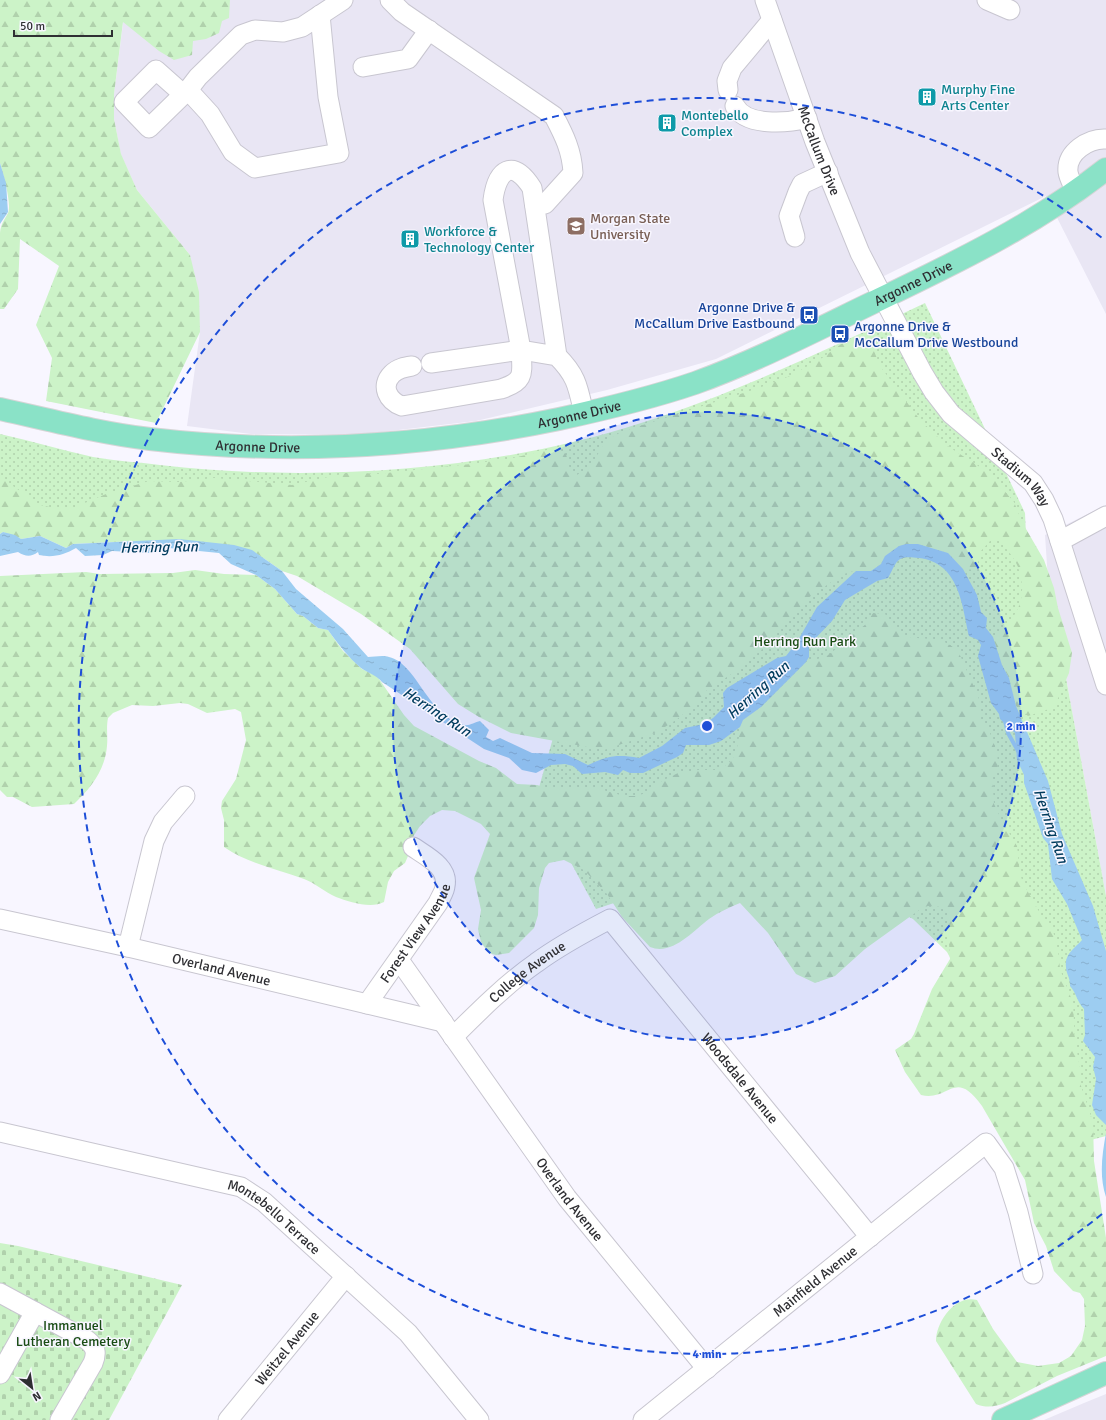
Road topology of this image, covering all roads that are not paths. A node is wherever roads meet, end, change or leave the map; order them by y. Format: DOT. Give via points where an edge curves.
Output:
graph roads {
  1 [pos="343,0"];
  2 [pos="390,0"];
  3 [pos="765,0"];
  4 [pos="987,0"];
  5 [pos="1010,10"];
  6 [pos="320,15"];
  7 [pos="772,20"];
  8 [pos="429,30"];
  9 [pos="363,67"];
  10 [pos="807,118"];
  11 [pos="1106,139"];
  12 [pos="1106,169"];
  13 [pos="828,172"];
  14 [pos="1076,193"];
  15 [pos="535,206"];
  16 [pos="795,237"];
  17 [pos="883,298"];
  18 [pos="521,350"];
  19 [pos="557,356"];
  20 [pos="431,363"];
  21 [pos="412,366"];
  22 [pos="0,409"];
  23 [pos="584,414"];
  24 [pos="1106,516"];
  25 [pos="1060,541"];
  26 [pos="1106,685"];
  27 [pos="185,796"];
  28 [pos="413,847"];
  29 [pos="0,919"];
  30 [pos="610,919"];
  31 [pos="128,947"];
  32 [pos="399,960"];
  33 [pos="367,1004"];
  34 [pos="448,1030"];
  35 [pos="0,1132"];
  36 [pos="870,1237"];
  37 [pos="1033,1274"];
  38 [pos="346,1276"];
  39 [pos="0,1293"];
  40 [pos="35,1312"];
  41 [pos="707,1369"];
  42 [pos="1106,1373"];
  43 [pos="0,1374"];
  44 [pos="60,1420"];
  45 [pos="228,1420"];
  46 [pos="480,1420"];
  47 [pos="643,1420"];
  48 [pos="1003,1420"];
  1 -- 6 [label="street"];
  2 -- 8 [label="street" via="402,12"];
  3 -- 7 [label="street, McCallum Drive"];
  4 -- 5 [label="street"];
  6 -- 6 [label="street" via="302,28 283,32 255,30 241,35 185,92 210,114 233,152 255,168 339,153 328,97"];
  7 -- 10 [label="street, McCallum Drive"];
  7 -- 10 [label="street" via="732,68 727,80 732,98 744,116 763,122"];
  8 -- 9 [label="street" via="408,59"];
  8 -- 15 [label="street" via="554,116 573,157 573,173 545,204"];
  10 -- 13 [label="street, McCallum Drive"];
  11 -- 14 [label="street" via="1096,138 1080,147 1069,162 1068,172"];
  12 -- 14 [label="main road, Argonne Drive"];
  13 -- 16 [label="street" via="802,184 789,216"];
  13 -- 17 [label="street, McCallum Drive" via="860,253"];
  14 -- 17 [label="main road, Argonne Drive" via="986,246"];
  15 -- 18 [label="street" via="532,188 525,176 507,170 501,174 495,186 493,200"];
  15 -- 19 [label="street"];
  17 -- 23 [label="main road, Argonne Drive" via="758,357 696,382"];
  17 -- 25 [label="street, Stadium Way" via="934,392 950,414 1033,483 1053,519"];
  18 -- 19 [label="street"];
  18 -- 20 [label="street"];
  18 -- 21 [label="street" via="522,375 513,385 402,406 396,404 389,399 386,384 391,375"];
  19 -- 23 [label="street" via="575,378"];
  22 -- 23 [label="main road, Argonne Drive" via="149,439 262,447 353,446 453,438"];
  24 -- 25 [label="street"];
  25 -- 26 [label="street, Stadium Way"];
  27 -- 31 [label="street" via="163,822 154,841"];
  28 -- 32 [label="street, Forest View Avenue" via="435,862 445,875 446,886 438,903"];
  29 -- 31 [label="street, Overland Avenue"];
  30 -- 34 [label="street, College Avenue" via="535,963"];
  30 -- 36 [label="street, Woodsdale Avenue"];
  31 -- 33 [label="street, Overland Avenue"];
  32 -- 33 [label="street, Forest View Avenue"];
  32 -- 34 [label="street, Overland Avenue"];
  33 -- 34 [label="street, Overland Avenue"];
  34 -- 41 [label="street, Overland Avenue" via="567,1198"];
  35 -- 38 [label="street, Montebello Terrace" via="241,1187 264,1202"];
  36 -- 37 [label="street, Mainfield Avenue" via="986,1143 1004,1168"];
  36 -- 41 [label="street, Mainfield Avenue"];
  38 -- 45 [label="street, Weitzel Avenue"];
  38 -- 46 [label="street, Montebello Terrace" via="419,1344"];
  39 -- 40 [label="street"];
  40 -- 43 [label="street"];
  40 -- 44 [label="street" via="87,1340 96,1350 93,1363"];
  41 -- 47 [label="street, Mainfield Avenue"];
  42 -- 48 [label="main road"];
}
